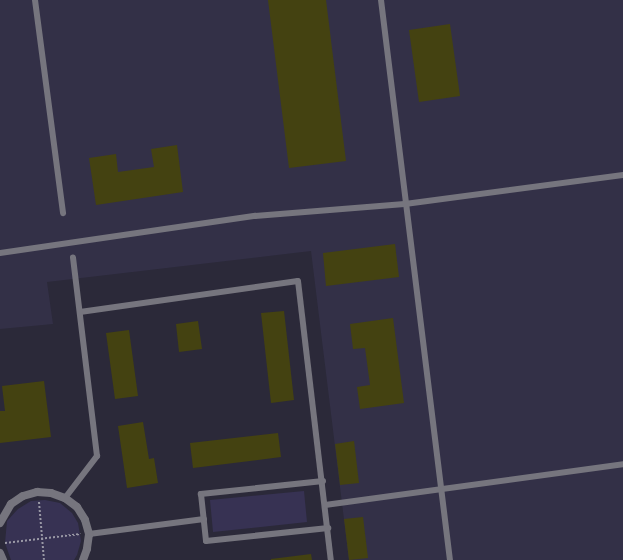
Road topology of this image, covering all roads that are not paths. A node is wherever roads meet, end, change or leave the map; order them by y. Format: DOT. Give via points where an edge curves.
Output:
graph roads {
  1 [pos="35,0"];
  2 [pos="381,0"];
  3 [pos="623,175"];
  4 [pos="405,204"];
  5 [pos="63,213"];
  6 [pos="0,253"];
  7 [pos="73,257"];
  8 [pos="80,312"];
  9 [pos="623,464"];
  10 [pos="323,481"];
  11 [pos="441,488"];
  12 [pos="65,498"];
  13 [pos="325,505"];
  14 [pos="1,519"];
  15 [pos="204,519"];
  16 [pos="328,528"];
  17 [pos="85,534"];
  18 [pos="0,553"];
  19 [pos="3,560"];
  20 [pos="83,560"];
  21 [pos="331,560"];
  22 [pos="450,560"];
  1 -- 5 [label="lane"];
  2 -- 4 [label="lane"];
  3 -- 4 [label="lane"];
  4 -- 6 [label="lane" via="256,216"];
  4 -- 11 [label="lane"];
  7 -- 8 [label="lane"];
  8 -- 10 [label="lane" via="298,281"];
  8 -- 12 [label="lane" via="97,456"];
  9 -- 11 [label="lane"];
  10 -- 13 [label="lane"];
  10 -- 15 [label="lane" via="201,494"];
  11 -- 13 [label="lane"];
  11 -- 22 [label="lane"];
  12 -- 14 [label="street" via="52,493 37,492 23,496 11,504"];
  12 -- 17 [label="street" via="77,507 85,520"];
  13 -- 16 [label="lane"];
  15 -- 16 [label="lane" via="206,541"];
  15 -- 17 [label="lane"];
  16 -- 21 [label="lane"];
  17 -- 20 [label="street" via="87,549"];
  18 -- 19 [label="street"];
}
